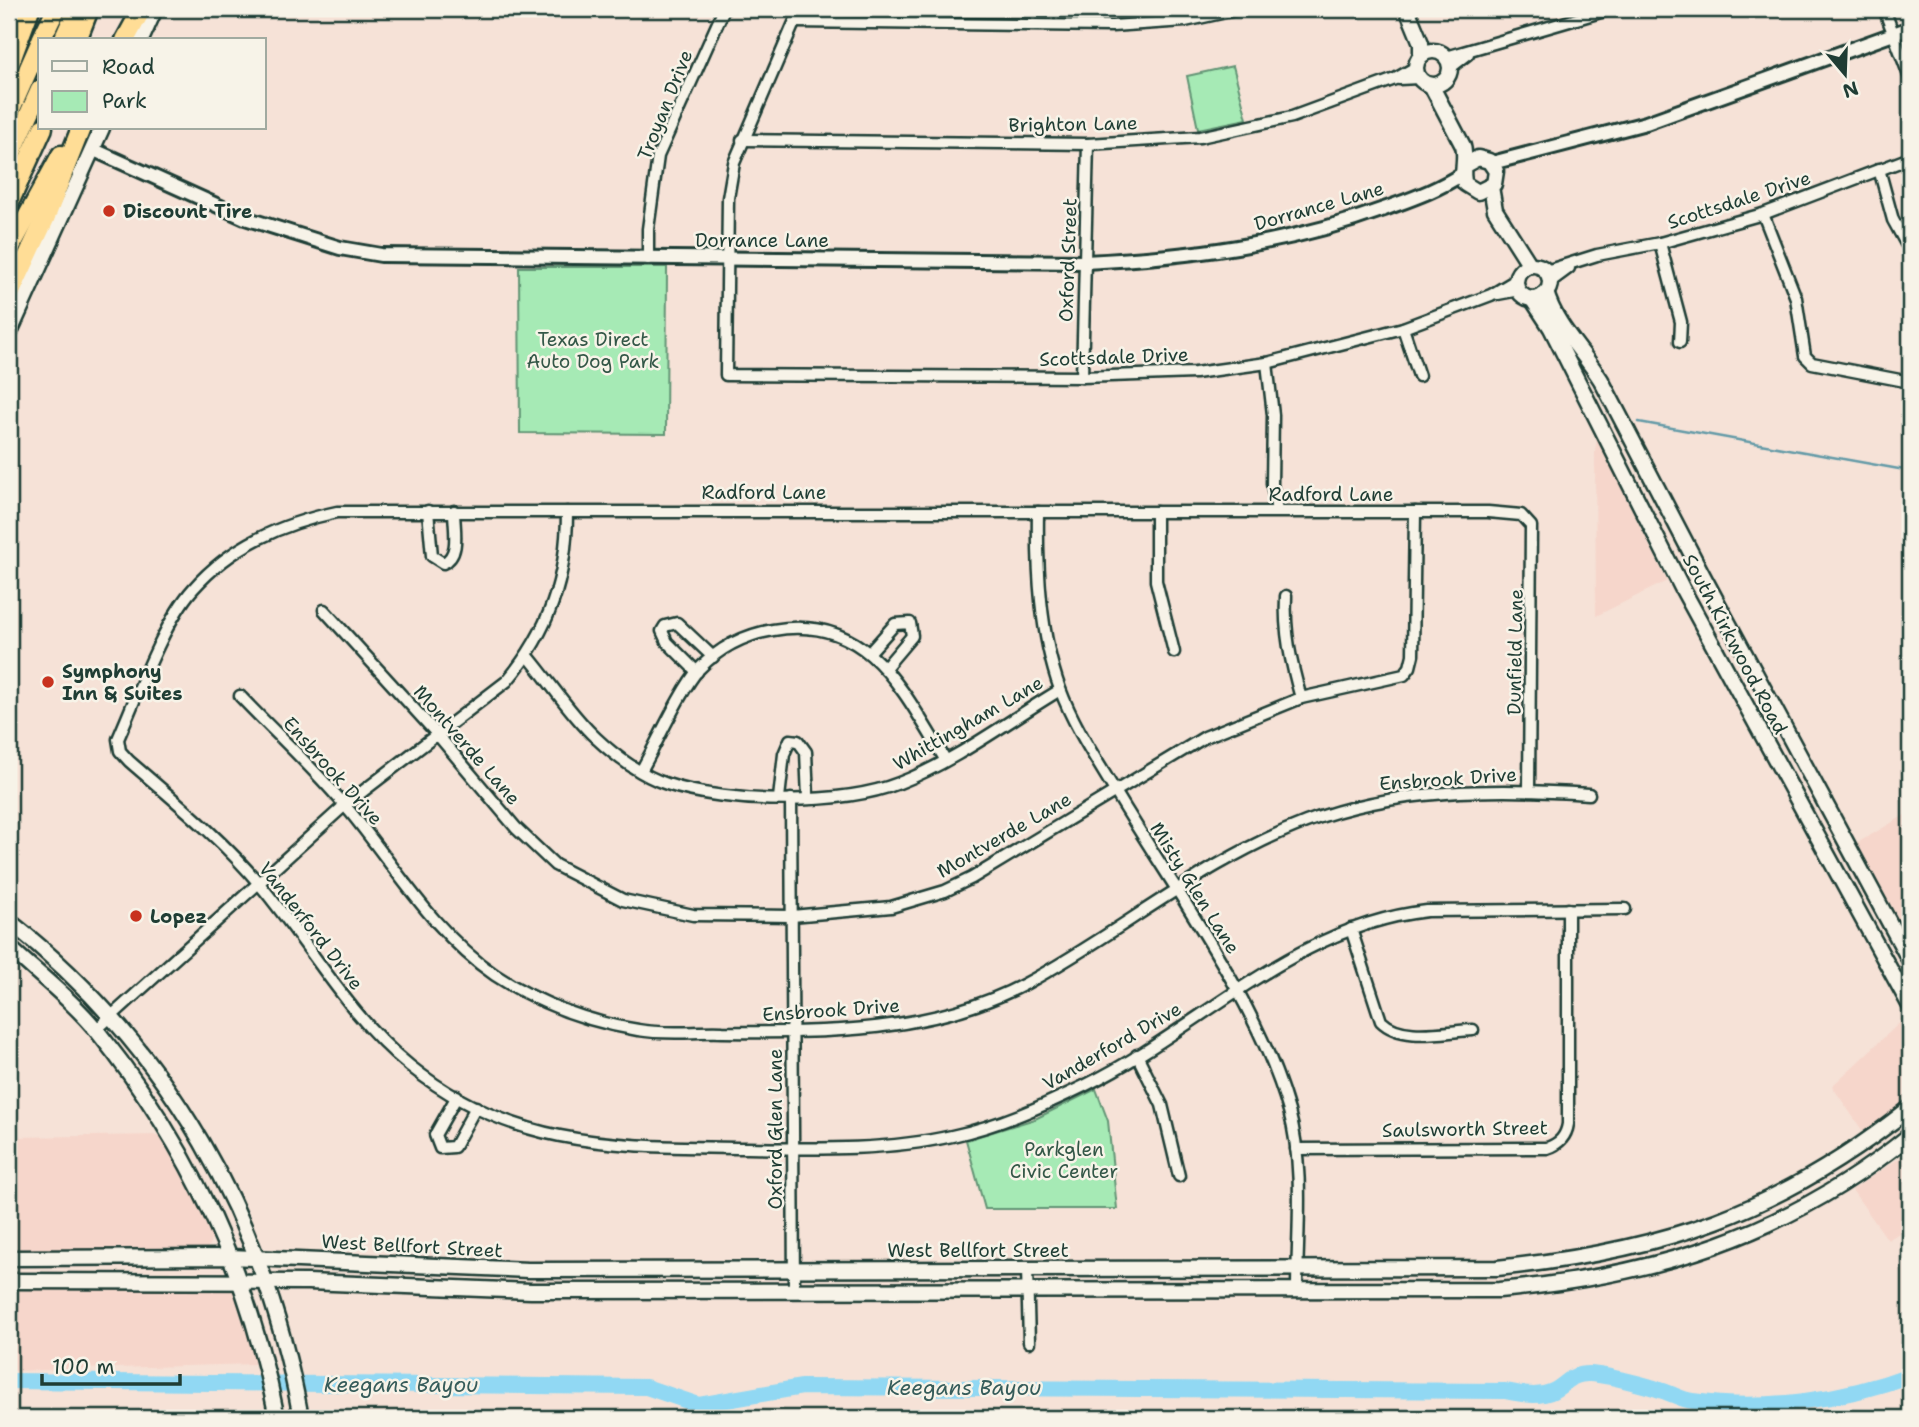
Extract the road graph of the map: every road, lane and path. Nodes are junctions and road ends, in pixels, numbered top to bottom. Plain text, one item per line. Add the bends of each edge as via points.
1 (16, 9) edge
2 (30, 9) edge
3 (55, 9) edge
4 (77, 9) edge
5 (89, 9) edge
6 (129, 9) edge
7 (142, 9) edge
8 (155, 9) edge
9 (724, 9) edge
10 (800, 9) edge
11 (1240, 9) edge
12 (1407, 9) edge
13 (1415, 9) edge
14 (1611, 9) edge
15 (1884, 9) edge
16 (9, 22) edge
17 (795, 22) junction
18 (1910, 28) edge
19 (1893, 34) junction
20 (42, 38) edge
21 (63, 38) edge
22 (78, 38) edge
23 (116, 38) edge
24 (126, 38) edge
25 (142, 38) edge
26 (38, 48) edge
27 (9, 66) edge
28 (1432, 68) junction
29 (1910, 78) edge
30 (38, 94) edge
31 (9, 113) edge
32 (42, 130) edge
33 (77, 130) edge
34 (77, 130) edge
35 (101, 130) edge
36 (743, 140) junction
37 (1088, 144) junction
38 (92, 149) junction
39 (1910, 158) edge
40 (9, 159) edge
41 (1879, 169) junction
42 (1479, 175) junction
43 (9, 203) edge
44 (1763, 214) junction
45 (1660, 243) junction
46 (9, 250) edge
47 (1910, 251) edge
48 (648, 259) junction
49 (728, 259) junction
50 (1085, 262) junction
51 (1522, 276) junction
52 (1547, 282) junction
53 (9, 296) edge
54 (1532, 299) junction
55 (1403, 327) junction
56 (9, 334) edge
57 (1680, 342) dead end
58 (1267, 363) junction
59 (1419, 376) dead end
60 (1082, 377) junction
61 (1601, 380) junction
62 (1910, 382) edge
63 (1581, 389) junction
64 (1660, 493) junction
65 (1638, 501) junction
66 (428, 511) junction
67 (454, 511) junction
68 (1277, 511) junction
69 (567, 512) junction
70 (1038, 512) junction
71 (1156, 512) junction
72 (1415, 512) junction
73 (1525, 517) joint
74 (1703, 576) junction
75 (1682, 588) junction
76 (1286, 596) dead end
77 (324, 610) dead end
78 (870, 652) junction
79 (1174, 652) dead end
80 (528, 656) junction
81 (713, 657) junction
82 (885, 667) junction
83 (697, 672) junction
84 (1765, 689) junction
85 (1060, 690) junction
86 (240, 696) dead end
87 (1301, 698) junction
88 (1744, 701) junction
89 (437, 734) junction
90 (118, 739) joint
91 (945, 759) junction
92 (641, 771) junction
93 (1816, 783) junction
94 (1529, 790) junction
95 (1115, 791) junction
96 (1589, 794) dead end
97 (779, 798) junction
98 (808, 798) junction
99 (791, 799) junction
100 (1797, 802) junction
101 (345, 805) junction
102 (258, 883) junction
103 (1871, 887) junction
104 (1177, 892) junction
105 (1851, 898) junction
106 (1568, 909) junction
107 (1625, 909) dead end
108 (792, 916) junction
109 (11, 927) edge
110 (1351, 929) junction
111 (9, 947) edge
112 (1910, 961) edge
113 (1238, 991) junction
114 (1910, 1006) edge
115 (112, 1014) junction
116 (96, 1030) junction
117 (1473, 1030) dead end
118 (792, 1032) junction
119 (1137, 1055) junction
120 (457, 1096) junction
121 (177, 1103) junction
122 (476, 1107) junction
123 (1910, 1108) edge
124 (158, 1115) junction
125 (1910, 1135) edge
126 (793, 1149) junction
127 (1296, 1149) junction
128 (1179, 1176) dead end
129 (1641, 1246) junction
130 (58, 1257) junction
131 (230, 1257) junction
132 (9, 1258) edge
133 (258, 1258) junction
134 (1552, 1263) junction
135 (396, 1266) junction
136 (1646, 1267) junction
137 (1027, 1269) junction
138 (606, 1270) junction
139 (792, 1270) junction
140 (1297, 1270) junction
141 (59, 1280) junction
142 (9, 1281) edge
143 (241, 1282) junction
144 (266, 1282) junction
145 (1555, 1285) junction
146 (396, 1286) junction
147 (794, 1290) junction
148 (1028, 1290) junction
149 (608, 1291) junction
150 (1297, 1291) junction
151 (1029, 1342) dead end
152 (277, 1418) edge
153 (301, 1418) edge

1 - 16 highway
2 - 27 highway
3 - 20 highway
4 - 21 highway
5 - 22 highway
6 - 23 highway
7 - 24 highway
8 - 25 main road
9 - 48 street, Troyan Drive via 658,156
10 - 17 street
11 - 17 street via 1185,21 1112,26
12 - 28 main road
13 - 28 main road
14 - 28 street, Brighton Lane via 1505,39
15 - 19 street
17 - 36 street
18 - 19 street, Dorrance Lane
19 - 29 street
19 - 42 street, Dorrance Lane via 1646,123 1559,144
26 - 31 highway
28 - 37 street, Brighton Lane via 1292,117 1200,137
28 - 42 main road
30 - 40 highway
32 - 43 highway
33 - 53 highway via 46,219
34 - 46 highway
35 - 38 main road
36 - 37 street, Brighton Lane
36 - 49 street via 728,198
37 - 50 street, Oxford Street
38 - 48 street, Dorrance Lane via 244,218 340,248 381,255
38 - 56 main road
39 - 41 street, Scottsdale Drive
41 - 44 street, Scottsdale Drive
41 - 47 street via 1893,220
42 - 50 street, Dorrance Lane via 1349,222 1269,244 1174,258
42 - 51 main road
44 - 45 street, Scottsdale Drive
44 - 62 street via 1796,298 1805,356 1812,363
45 - 52 street, Scottsdale Drive via 1597,255
45 - 57 street via 1681,322
48 - 49 street, Dorrance Lane
49 - 50 street, Dorrance Lane
49 - 60 street, Scottsdale Drive via 726,375
50 - 60 street, Oxford Street
51 - 52 main road
51 - 54 main road
51 - 55 street, Scottsdale Drive via 1491,295
52 - 54 main road
52 - 61 main road, South Kirkwood Road via 1556,319
54 - 63 main road, South Kirkwood Road
55 - 58 street, Scottsdale Drive
55 - 59 street
58 - 60 street, Scottsdale Drive via 1195,373
58 - 68 street
61 - 63 main road
61 - 64 main road, South Kirkwood Road
63 - 65 main road, South Kirkwood Road
64 - 65 main road
64 - 74 main road, South Kirkwood Road
65 - 75 main road, South Kirkwood Road
66 - 67 street, Radford Lane
66 - 67 street via 432,556 443,564 455,550
66 - 90 street, Radford Lane via 337,512 293,521 244,544 192,590 163,640
67 - 69 street, Radford Lane
68 - 71 street, Radford Lane
68 - 72 street, Radford Lane
69 - 70 street, Radford Lane
69 - 80 street via 567,548 558,593
70 - 71 street, Radford Lane
70 - 85 street, Misty Glen Lane via 1040,582
71 - 79 street via 1156,581
72 - 73 street, Radford Lane
72 - 87 street, Montverde Lane via 1411,662 1404,675
73 - 94 street, Dunfield Lane via 1534,544
74 - 75 main road
74 - 84 main road, South Kirkwood Road
75 - 88 main road, South Kirkwood Road
76 - 87 street via 1287,644
77 - 89 street, Montverde Lane
78 - 81 street via 833,632 782,629 753,634
78 - 82 street
78 - 82 street via 895,624 910,623 912,636
80 - 89 street via 488,698
80 - 92 street, Whittingham Lane via 594,737
81 - 83 street
81 - 83 street via 677,622 665,626 662,631 667,642
82 - 91 street
83 - 92 street
84 - 88 main road
84 - 93 main road, South Kirkwood Road
85 - 91 street, Whittingham Lane
85 - 95 street, Misty Glen Lane
86 - 101 street, Ensbrook Drive
87 - 95 street, Montverde Lane via 1205,737
88 - 100 main road, South Kirkwood Road
89 - 101 street
89 - 108 street, Montverde Lane via 516,828 555,865 623,900 693,915
90 - 102 street, Vanderford Drive via 120,751 129,761
91 - 98 street, Whittingham Lane via 875,790
92 - 97 street, Whittingham Lane via 664,783 712,795
93 - 100 main road
93 - 103 main road, South Kirkwood Road
94 - 96 street, Ensbrook Drive
94 - 104 street, Ensbrook Drive via 1406,797 1342,810 1240,851
95 - 104 street, Misty Glen Lane
95 - 108 street, Montverde Lane via 945,891 891,907
97 - 98 street via 784,754 790,740 798,740 806,752
97 - 99 street, Whittingham Lane
98 - 99 street, Whittingham Lane
99 - 108 street, Oxford Glen Lane
100 - 105 main road, South Kirkwood Road
101 - 102 street
101 - 118 street, Ensbrook Drive via 437,924 494,974 559,1010 640,1031
102 - 115 street
102 - 120 street, Vanderford Drive via 380,1038 412,1067
103 - 105 main road
103 - 112 main road, South Kirkwood Road
104 - 113 street, Misty Glen Lane
104 - 118 street, Ensbrook Drive via 1024,984 968,1009 889,1027
105 - 114 main road, South Kirkwood Road
106 - 107 street, Vanderford Drive
106 - 110 street, Vanderford Drive via 1427,911
106 - 127 street, Saulsworth Street via 1567,1130 1562,1140 1552,1146
108 - 118 street, Oxford Glen Lane
109 - 115 main road
110 - 113 street, Vanderford Drive
110 - 117 street via 1381,1021 1388,1028 1401,1032
111 - 116 main road
113 - 119 street, Vanderford Drive
113 - 127 street, Misty Glen Lane via 1279,1082
115 - 116 street
115 - 121 main road
116 - 124 main road
118 - 126 street, Oxford Glen Lane
119 - 126 street, Vanderford Drive via 1031,1111 954,1136 883,1146
119 - 128 street via 1162,1105
120 - 122 street, Vanderford Drive
120 - 122 street via 435,1135 440,1148 449,1150 456,1144
121 - 124 main road
121 - 133 main road via 228,1190
122 - 126 street, Vanderford Drive via 528,1130 607,1146
123 - 129 main road, West Bellfort Street via 1850,1153 1757,1207
124 - 131 main road via 178,1145
125 - 136 main road, West Bellfort Street via 1835,1190 1767,1226 1701,1253
126 - 139 street, Oxford Glen Lane
127 - 140 street, Misty Glen Lane
129 - 134 main road, West Bellfort Street
129 - 136 main road
130 - 131 main road, West Bellfort Street
130 - 132 main road, West Bellfort Street
130 - 141 main road
131 - 133 main road, West Bellfort Street
131 - 143 main road
133 - 135 main road, West Bellfort Street
133 - 144 main road
134 - 140 main road, West Bellfort Street
134 - 145 main road
135 - 138 main road, West Bellfort Street
135 - 146 main road
136 - 145 main road, West Bellfort Street
137 - 139 main road, West Bellfort Street
137 - 140 main road, West Bellfort Street
137 - 148 street
138 - 139 main road, West Bellfort Street
138 - 149 main road
139 - 147 street, Oxford Glen Lane
140 - 150 street, Misty Glen Lane
141 - 142 main road, West Bellfort Street
141 - 143 main road, West Bellfort Street
143 - 144 main road, West Bellfort Street
143 - 152 main road
144 - 146 main road, West Bellfort Street
144 - 153 main road
145 - 150 main road, West Bellfort Street via 1444,1292
146 - 149 main road, West Bellfort Street
147 - 148 main road, West Bellfort Street
147 - 149 main road, West Bellfort Street
148 - 150 main road, West Bellfort Street
148 - 151 street

